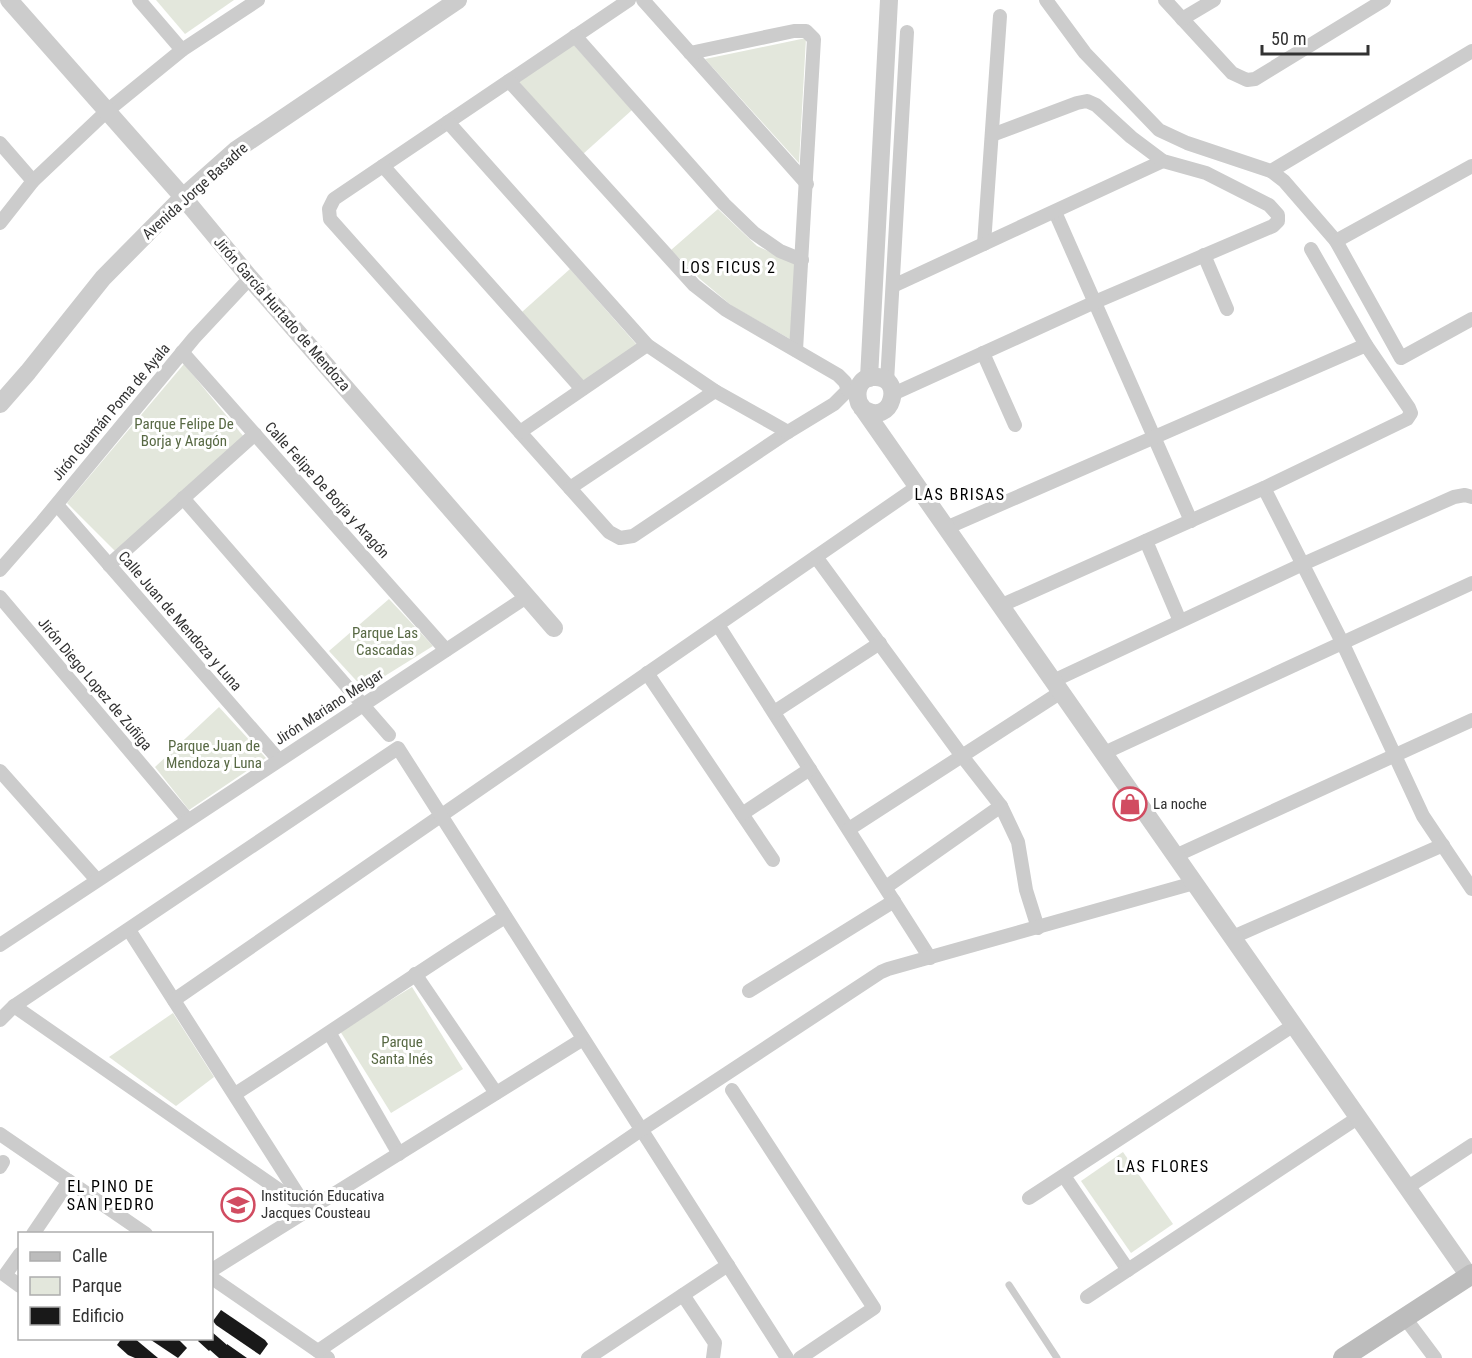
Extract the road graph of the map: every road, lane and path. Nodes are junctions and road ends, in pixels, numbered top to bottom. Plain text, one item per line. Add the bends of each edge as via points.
1 (9, 0) edge
2 (139, 0) edge
3 (258, 0) edge
4 (458, 0) edge
5 (629, 0) edge
6 (643, 0) edge
7 (889, 0) edge
8 (1046, 0) edge
9 (1165, 0) edge
10 (1214, 0) edge
11 (1384, 0) edge
12 (1000, 16) dead end
13 (1182, 19) junction
14 (907, 32) dead end
15 (575, 36) junction
16 (183, 50) junction
17 (1472, 51) edge
18 (690, 53) junction
19 (509, 81) junction
20 (107, 111) junction
21 (448, 122) junction
22 (992, 135) junction
23 (0, 143) edge
24 (1163, 161) junction
25 (383, 166) junction
26 (1472, 166) edge
27 (1271, 171) junction
28 (33, 181) junction
29 (807, 184) junction
30 (183, 197) junction
31 (1055, 212) junction
32 (0, 223) edge
33 (1336, 241) junction
34 (984, 244) junction
35 (1311, 249) dead end
36 (1204, 255) junction
37 (802, 260) junction
38 (250, 278) junction
39 (893, 286) junction
40 (1095, 303) junction
41 (1227, 309) dead end
42 (1472, 319) edge
43 (647, 345) junction
44 (1366, 345) junction
45 (796, 350) junction
46 (183, 352) junction
47 (983, 353) junction
48 (582, 389) junction
49 (715, 391) junction
50 (859, 391) junction
51 (889, 395) junction
52 (0, 404) edge
53 (1015, 424) dead end
54 (520, 432) junction
55 (788, 432) junction
56 (255, 434) junction
57 (1154, 437) junction
58 (885, 440) junction
59 (917, 487) junction
60 (570, 488) junction
61 (1264, 488) junction
62 (1472, 497) edge
63 (183, 498) junction
64 (57, 505) junction
65 (1191, 521) junction
66 (946, 528) junction
67 (1146, 541) junction
68 (816, 556) junction
69 (1303, 564) junction
70 (109, 565) junction
71 (0, 570) edge
72 (1472, 583) edge
73 (528, 596) junction
74 (0, 597) edge
75 (1000, 606) junction
76 (1180, 621) junction
77 (718, 625) junction
78 (554, 628) dead end
79 (880, 643) junction
80 (1343, 644) junction
81 (446, 650) junction
82 (647, 673) junction
83 (1057, 686) junction
84 (363, 704) junction
85 (774, 712) junction
86 (1472, 720) edge
87 (389, 735) dead end
88 (1104, 753) junction
89 (1395, 754) junction
90 (962, 756) junction
91 (279, 760) junction
92 (810, 769) junction
93 (0, 771) edge
94 (1001, 806) junction
95 (742, 814) junction
96 (441, 815) junction
97 (188, 820) junction
98 (849, 830) junction
99 (1443, 845) junction
100 (1176, 856) junction
101 (773, 860) dead end
102 (97, 880) junction
103 (1194, 883) junction
104 (886, 887) junction
105 (1472, 889) edge
106 (894, 902) junction
107 (505, 917) junction
108 (1038, 928) junction
109 (129, 930) junction
110 (1233, 937) junction
111 (2, 941) edge
112 (930, 958) junction
113 (415, 974) junction
114 (749, 991) dead end
115 (174, 1000) junction
116 (14, 1006) junction
117 (0, 1020) edge
118 (1294, 1025) junction
119 (330, 1034) junction
120 (583, 1039) junction
121 (732, 1090) dead end
122 (496, 1093) junction
123 (235, 1094) junction
124 (1359, 1117) junction
125 (641, 1130) junction
126 (0, 1134) edge
127 (1472, 1145) edge
128 (399, 1154) junction
129 (1064, 1176) junction
130 (69, 1181) junction
131 (1408, 1187) junction
132 (1029, 1198) dead end
133 (308, 1210) junction
134 (34, 1232) edge
135 (145, 1232) edge
136 (18, 1257) edge
137 (728, 1265) junction
138 (213, 1269) edge
139 (1128, 1270) junction
140 (1471, 1275) edge
141 (213, 1279) edge
142 (18, 1285) edge
143 (1009, 1285) dead end
144 (683, 1295) junction
145 (1087, 1297) dead end
146 (1405, 1318) junction
147 (320, 1356) edge
148 (588, 1358) edge
149 (713, 1358) edge
150 (787, 1358) edge
151 (800, 1358) edge
152 (1057, 1358) edge
153 (1343, 1358) edge
154 (1435, 1358) edge

1 - 20 street, Jirón García Hurtado de Mendoza
2 - 16 street
3 - 16 street
4 - 30 street, Avenida Jorge Basadre via 236,150
5 - 15 street
6 - 18 street
7 - 50 street
8 - 27 street via 1085,53 1160,130
9 - 13 street
10 - 13 street
11 - 13 street via 1256,79 1247,80 1232,74
12 - 22 street
14 - 39 street
15 - 19 street
15 - 37 street via 724,204 780,252
16 - 20 street
17 - 27 street
18 - 29 street
18 - 29 street via 794,31 811,34 815,48
19 - 21 street
19 - 45 street via 694,285 726,310
20 - 28 street
20 - 30 street, Jirón García Hurtado de Mendoza
21 - 25 street
21 - 43 street
22 - 24 street via 1087,101
22 - 34 street
23 - 28 street
24 - 31 street
24 - 36 street via 1206,173 1269,205 1278,215 1273,226
25 - 48 street
25 - 54 street via 334,199 329,208 330,219
26 - 33 street
27 - 33 street
28 - 32 street
29 - 37 street
30 - 38 street, Jirón García Hurtado de Mendoza
30 - 52 street, Avenida Jorge Basadre via 103,278
31 - 34 street
31 - 40 street
33 - 42 street via 1401,357
34 - 39 street
35 - 44 street
36 - 40 street
36 - 41 street
37 - 45 street
38 - 46 street, Jirón Guamán Poma de Ayala
38 - 73 street, Jirón García Hurtado de Mendoza
39 - 51 street
40 - 47 street
40 - 57 street
43 - 48 street
43 - 49 street
44 - 57 street
44 - 61 street via 1409,408 1407,419
45 - 50 street
46 - 56 street, Calle Felipe De Borja y Aragón
46 - 64 street, Jirón Guamán Poma de Ayala
47 - 51 street
47 - 53 street
48 - 54 street
49 - 55 street
49 - 60 street
50 - 51 street via 880,378
50 - 51 street via 873,413
50 - 55 street
50 - 58 street
51 - 58 street
54 - 60 street
55 - 60 street via 627,538 609,532
56 - 63 street
56 - 81 street, Calle Felipe De Borja y Aragón
57 - 65 street
57 - 66 street
58 - 59 street
59 - 66 street
59 - 68 street
61 - 65 street
61 - 69 street
62 - 69 street via 1454,497
63 - 70 street
63 - 84 street
64 - 70 street, Calle Juan de Mendoza y Luna
64 - 71 street, Jirón Guamán Poma de Ayala
65 - 67 street
66 - 75 street
67 - 75 street
67 - 76 street
68 - 77 street
68 - 79 street
69 - 76 street
69 - 80 street
70 - 91 street, Calle Juan de Mendoza y Luna
72 - 80 street
73 - 78 street, Jirón García Hurtado de Mendoza
73 - 81 street, Jirón Mariano Melgar
74 - 97 street, Jirón Diego Lopez de Zuñiga
75 - 83 street
76 - 83 street
77 - 82 street
77 - 85 street
79 - 85 street
79 - 90 street
80 - 88 street
80 - 89 street
81 - 84 street, Jirón Mariano Melgar
82 - 95 street
82 - 96 street
83 - 88 street
83 - 90 street
84 - 87 street
84 - 91 street, Jirón Mariano Melgar
85 - 92 street
86 - 89 street
88 - 100 street
89 - 99 street via 1423,816
89 - 100 street
90 - 94 street
90 - 98 street
91 - 97 street, Jirón Mariano Melgar
92 - 95 street
92 - 98 street
93 - 102 street
94 - 104 street
94 - 108 street via 1018,842 1026,890
95 - 101 street
96 - 107 street
96 - 109 street via 398,748
96 - 115 street
97 - 102 street, Jirón Mariano Melgar
98 - 104 street
99 - 105 street
99 - 110 street
100 - 103 street
102 - 111 street, Jirón Mariano Melgar
103 - 108 street
103 - 110 street
104 - 106 street
106 - 112 street
106 - 114 street
107 - 113 street
107 - 120 street
108 - 112 street
109 - 115 street
109 - 116 street
110 - 118 street
112 - 125 street via 881,972
113 - 119 street
113 - 122 street
115 - 123 street
116 - 117 street
116 - 133 street
118 - 124 street
118 - 129 street
119 - 123 street
119 - 128 street
120 - 122 street
120 - 125 street
121 - 151 street via 874,1308
122 - 128 street
123 - 133 street
124 - 131 street
124 - 139 street
125 - 137 street
125 - 147 street
126 - 130 street
127 - 131 street
128 - 133 street
129 - 132 street
129 - 139 street
130 - 134 street
130 - 135 street
131 - 140 street
133 - 138 street
136 - 142 street via 5,1275
137 - 144 street
137 - 150 street
139 - 145 street
140 - 146 main road
141 - 147 street
143 - 152 lane
144 - 148 street
144 - 149 street via 715,1343
146 - 153 main road
146 - 154 street

